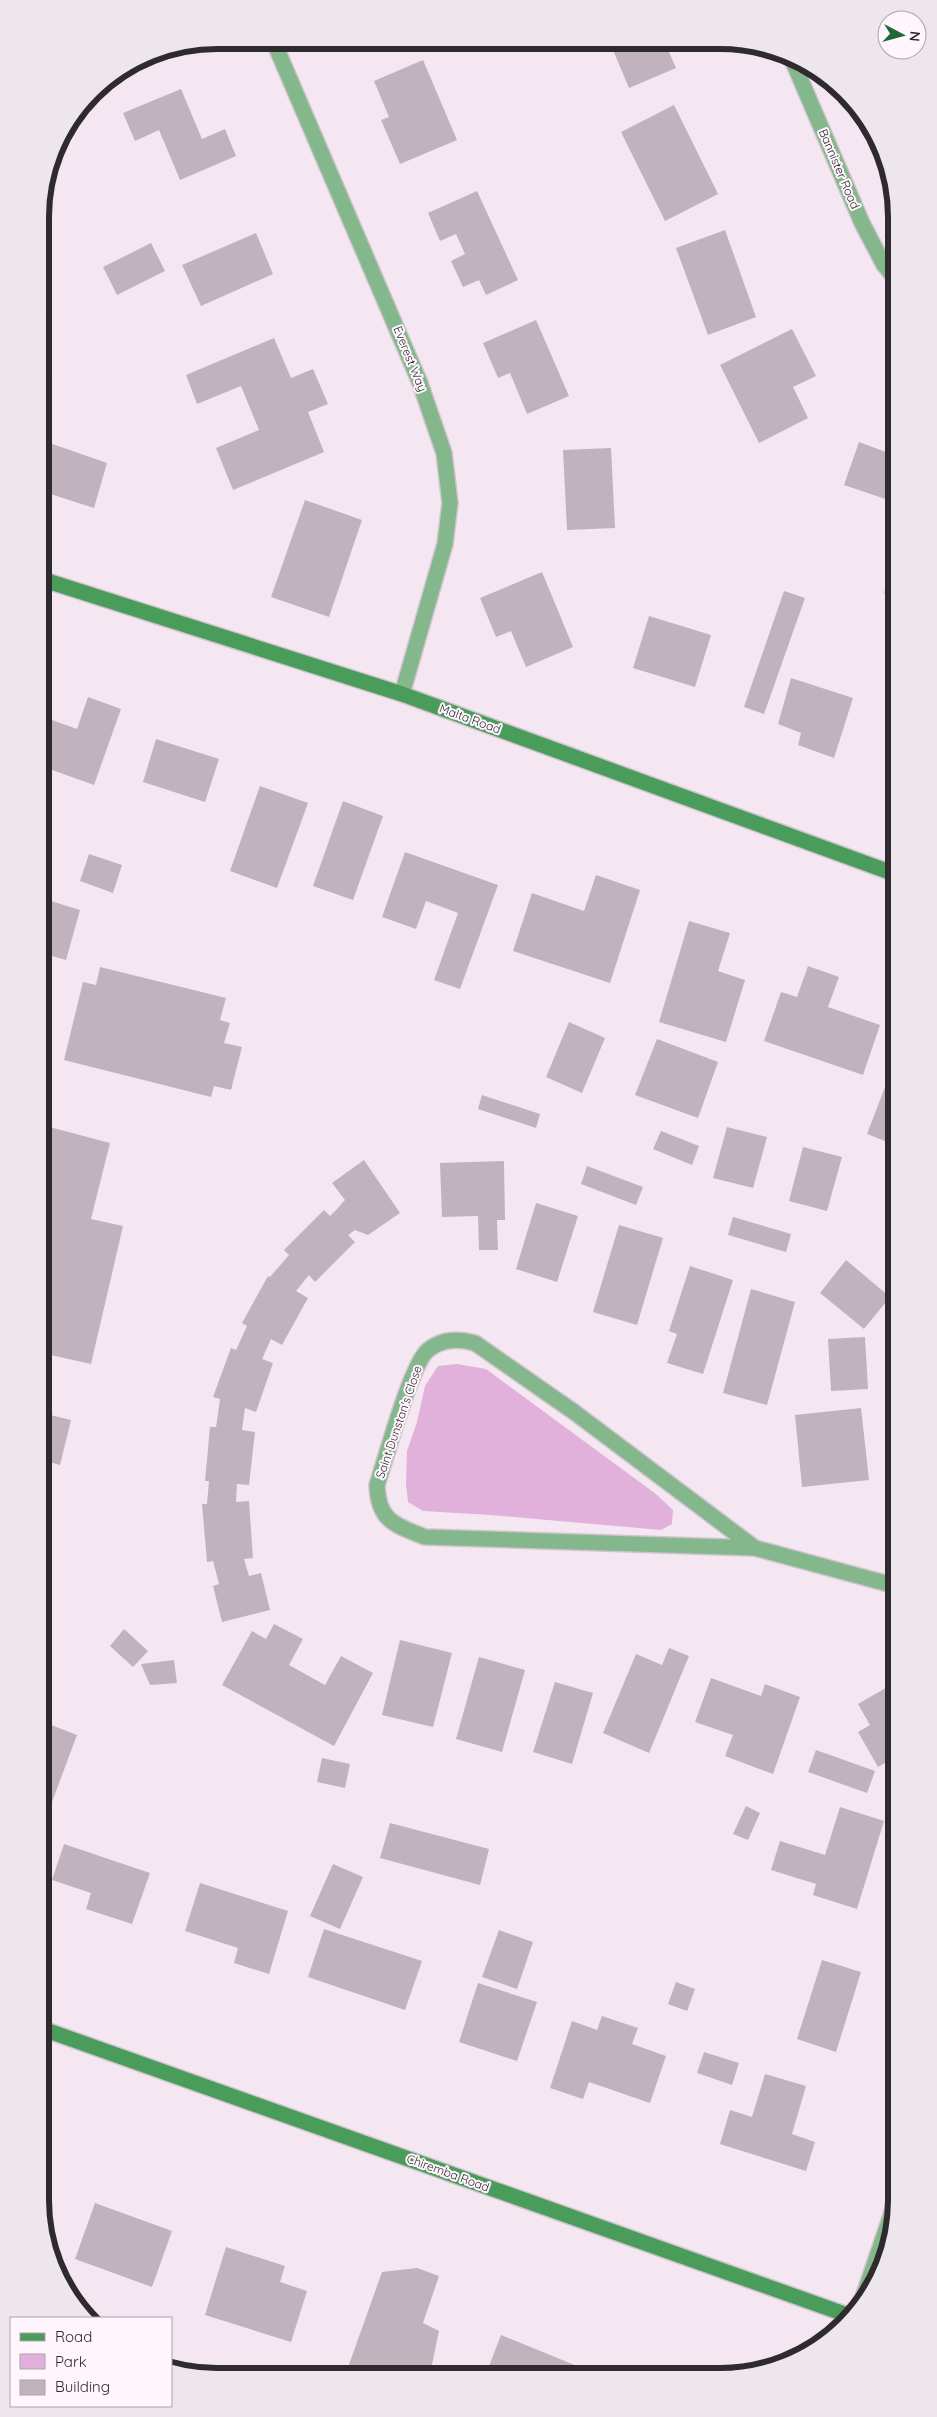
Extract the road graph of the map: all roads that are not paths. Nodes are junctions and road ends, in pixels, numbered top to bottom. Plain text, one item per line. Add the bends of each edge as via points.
1 (277, 49) edge
2 (795, 67) edge
3 (888, 270) edge
4 (49, 581) edge
5 (402, 694) junction
6 (888, 871) edge
7 (755, 1548) junction
8 (888, 1584) edge
9 (49, 2031) edge
10 (885, 2233) edge
11 (870, 2277) edge
12 (844, 2314) edge

1 - 5 street, Everest Way via 416,374 444,453 450,503 444,544
2 - 3 street, Bannister Road via 862,223
4 - 5 street, Malta Road
5 - 6 street, Malta Road
7 - 7 street, Saint Dunstan's Close via 426,1537 398,1527 378,1503 377,1485 416,1367 428,1350 444,1342 459,1339 476,1344 574,1412
7 - 8 street, Saint Dunstan's Close
9 - 12 street, Chiremba Road
10 - 11 street

